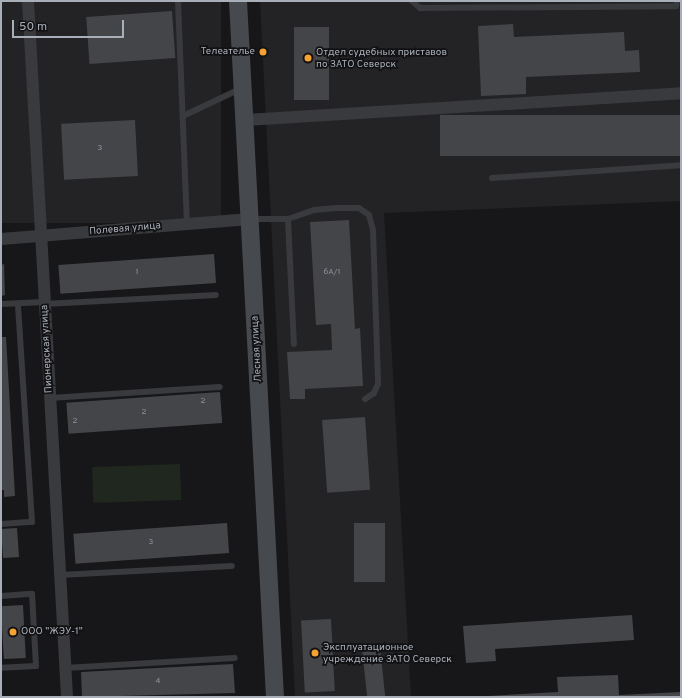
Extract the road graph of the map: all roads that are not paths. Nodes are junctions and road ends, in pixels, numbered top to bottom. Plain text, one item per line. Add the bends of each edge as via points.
1 (28, 1) edge
2 (178, 1) edge
3 (238, 1) edge
4 (412, 1) edge
5 (677, 1) edge
6 (243, 87) junction
7 (681, 93) edge
8 (184, 116) junction
9 (245, 120) junction
10 (681, 165) edge
11 (492, 178) dead end
12 (250, 219) junction
13 (288, 219) junction
14 (188, 224) junction
15 (41, 237) junction
16 (1, 239) edge
17 (216, 295) dead end
18 (44, 303) junction
19 (1, 304) edge
20 (18, 304) junction
21 (294, 344) dead end
22 (220, 387) dead end
23 (50, 398) junction
24 (365, 399) dead end
25 (1, 524) edge
26 (232, 566) dead end
27 (60, 575) junction
28 (1, 596) edge
29 (235, 658) dead end
30 (1, 668) edge
31 (66, 668) junction
32 (67, 697) edge
33 (275, 697) edge

1 - 15 street, Пионерская улица
2 - 8 lane
3 - 6 main road, Лесная улица
4 - 5 lane via 420,8 676,6
6 - 8 lane
6 - 9 main road, Лесная улица
7 - 9 street
8 - 14 lane
9 - 12 main road, Лесная улица
10 - 11 lane
12 - 13 lane
12 - 14 street, Полевая улица
12 - 33 main road, Лесная улица
13 - 21 lane
13 - 24 lane via 314,210 337,208 359,208 370,215 373,230 378,384 374,393
14 - 15 street, Полевая улица
15 - 16 street, Полевая улица
15 - 18 street, Пионерская улица
17 - 18 lane
18 - 20 lane
18 - 23 street, Пионерская улица
19 - 20 lane
20 - 25 lane via 32,522
22 - 23 lane
23 - 27 street, Пионерская улица
26 - 27 lane
27 - 31 street, Пионерская улица
28 - 30 lane via 32,594 36,666
29 - 31 lane
31 - 32 street, Пионерская улица

